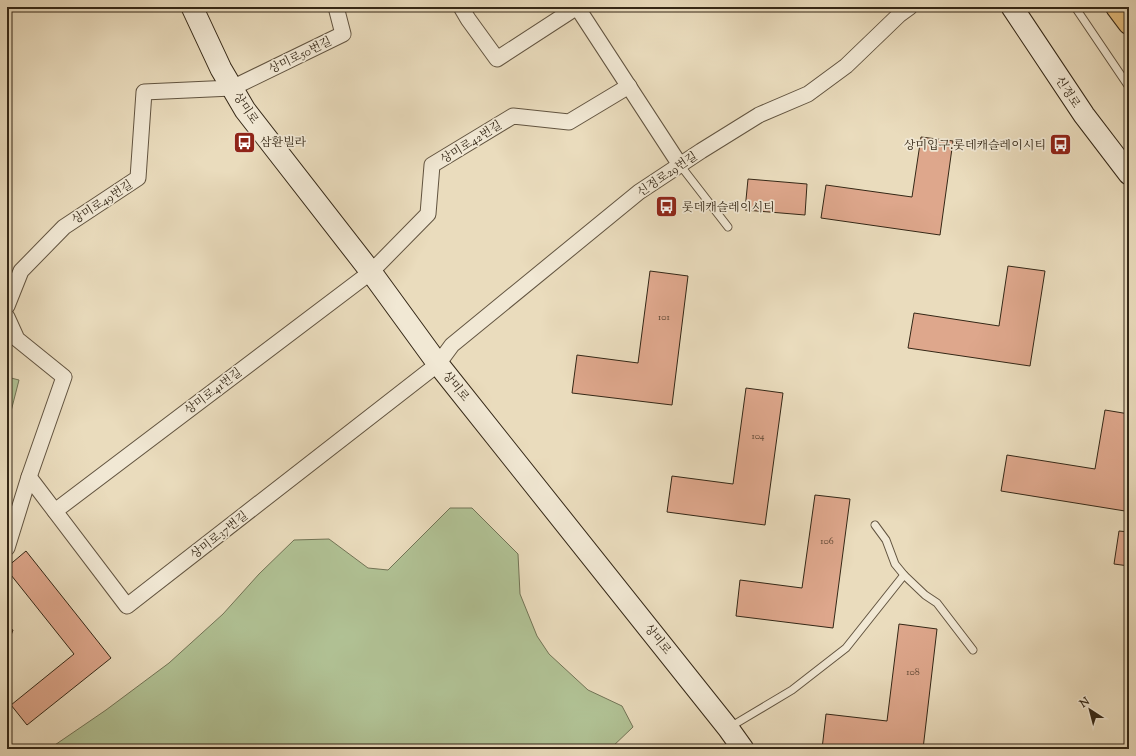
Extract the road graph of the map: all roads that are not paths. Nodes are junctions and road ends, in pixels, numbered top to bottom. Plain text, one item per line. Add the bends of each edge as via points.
1 (192, 7) edge
2 (336, 7) edge
3 (461, 7) edge
4 (577, 7) edge
5 (910, 7) edge
6 (1012, 7) edge
7 (1075, 7) edge
8 (1117, 7) edge
9 (1129, 23) edge
10 (629, 86) junction
11 (1129, 87) edge
12 (232, 88) junction
13 (680, 165) junction
14 (1129, 174) edge
15 (728, 228) dead end
16 (371, 272) junction
17 (7, 306) edge
18 (7, 317) edge
19 (438, 364) junction
20 (30, 477) junction
21 (55, 511) junction
22 (875, 525) dead end
23 (7, 548) edge
24 (904, 575) junction
25 (973, 650) dead end
26 (728, 728) junction
27 (743, 749) edge

1 - 12 street, 상미로
2 - 12 street, 상미로50번길 via 343,34
3 - 4 street via 497,59
4 - 10 street
5 - 13 street, 신정로29번길 via 899,14 846,66 808,94 759,115
6 - 14 street, 신정로 via 1084,115
7 - 11 lane
8 - 9 highway
10 - 13 street
10 - 16 street, 상미로42번길 via 569,122 512,116 432,165 428,214
12 - 16 street, 상미로 via 245,110
12 - 17 street, 상미로49번길 via 144,92 138,178 64,227 21,271
13 - 15 lane
13 - 19 street, 신정로29번길 via 639,192 452,345
16 - 19 street, 상미로
16 - 21 street, 상미로41번길
18 - 20 street via 17,339 64,377
19 - 21 street, 상미로37번길 via 127,606
19 - 26 street, 상미로
20 - 21 street, 상미로37번길
20 - 23 street
22 - 24 lane via 886,540 895,564
24 - 25 lane via 937,603
24 - 26 lane via 846,648 792,690
26 - 27 street, 상미로

